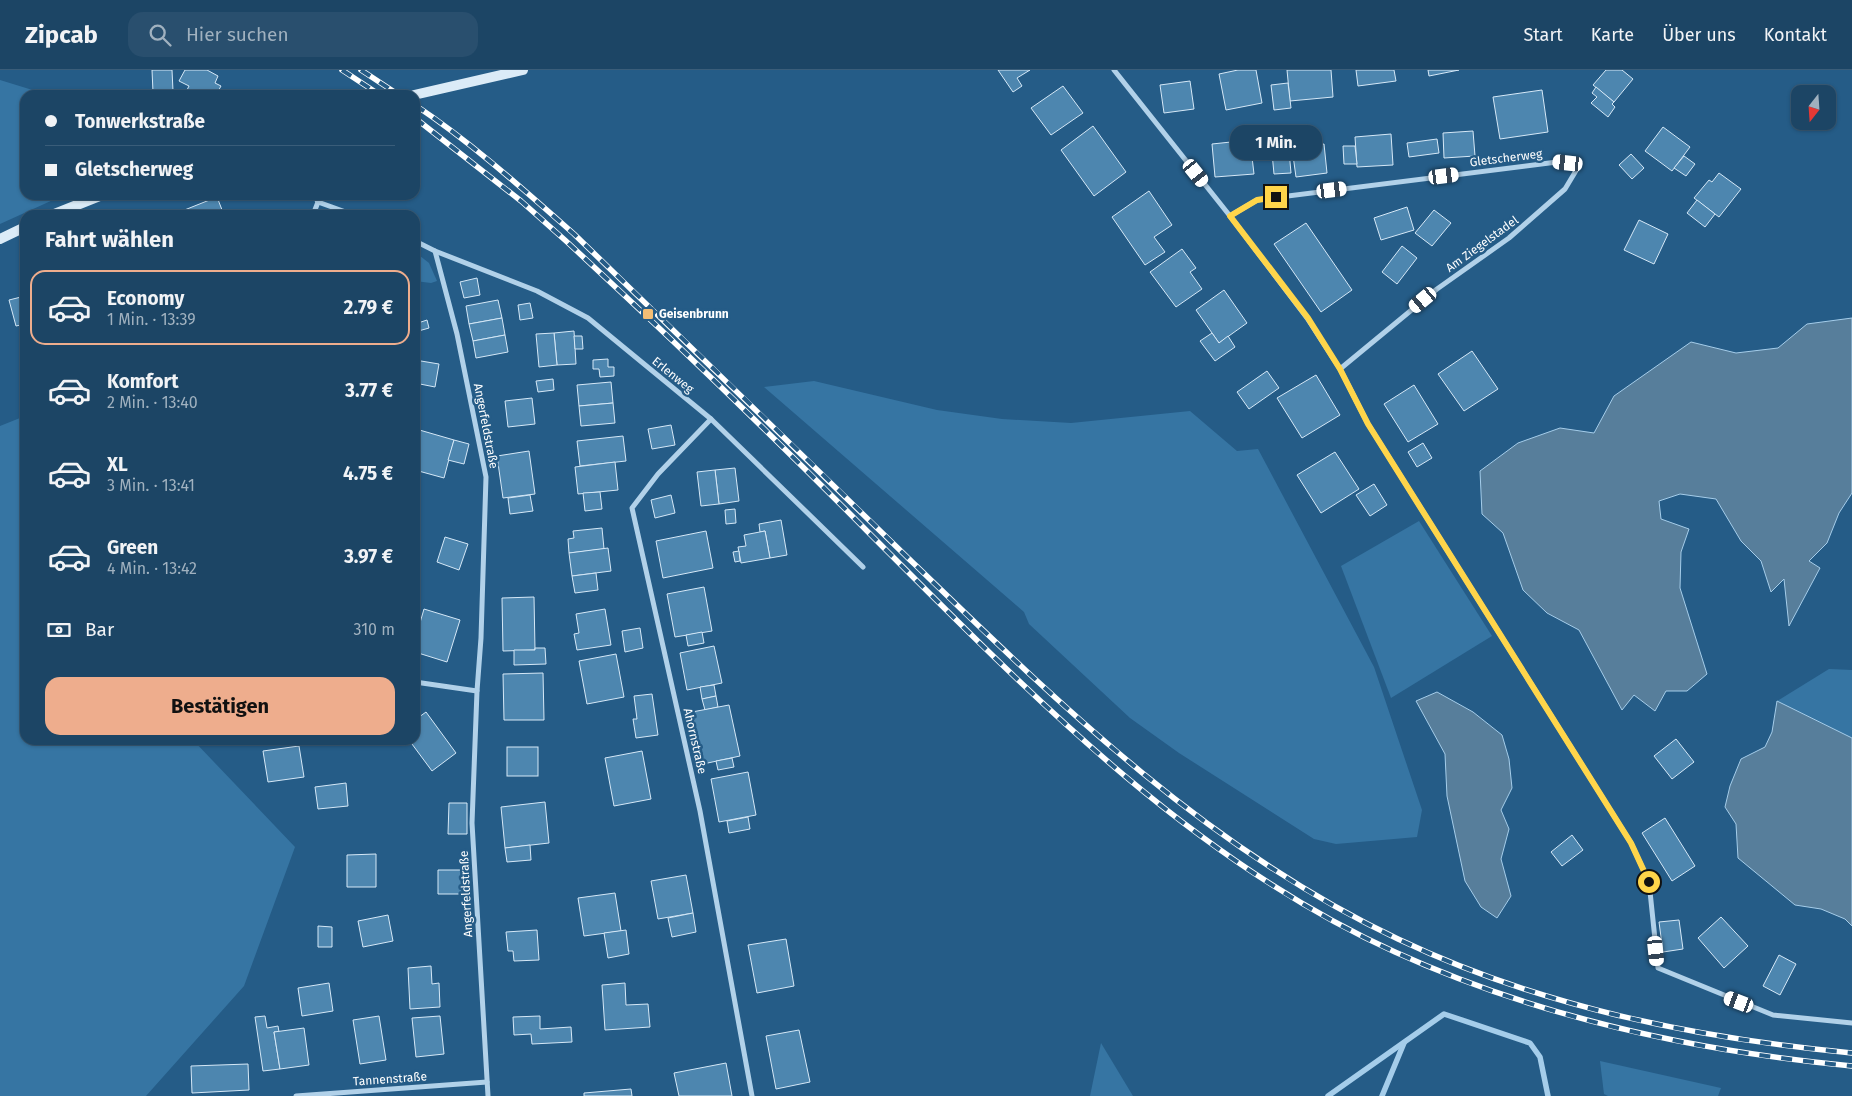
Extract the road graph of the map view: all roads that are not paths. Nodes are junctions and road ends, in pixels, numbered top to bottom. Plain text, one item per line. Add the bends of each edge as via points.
1 (523, 70) edge
2 (1114, 70) edge
3 (420, 93) edge
4 (1580, 164) joint
5 (90, 200) edge
6 (318, 202) joint
7 (64, 210) edge
8 (315, 210) edge
9 (340, 210) edge
10 (1230, 216) junction
11 (20, 230) edge
12 (0, 239) edge
13 (420, 244) edge
14 (435, 251) junction
15 (1340, 369) junction
16 (711, 419) junction
17 (862, 566) dead end
18 (420, 683) edge
19 (477, 692) junction
20 (1852, 1024) edge
21 (487, 1082) junction
22 (296, 1096) edge
23 (488, 1096) edge
24 (752, 1096) edge

1 - 3 main road
2 - 10 street
4 - 10 street, Gletscherweg via 1556,162 1257,200
4 - 15 street, Am Ziegelstadel via 1564,190 1509,238 1437,289
5 - 7 main road
6 - 8 street
6 - 9 street
10 - 15 street via 1308,318
11 - 12 main road
13 - 14 street
14 - 16 street, Erlenweg via 537,291 588,318
14 - 19 street, Angerfeldstraße via 457,334 486,477
15 - 20 street via 1368,424 1631,843 1649,882 1658,968 1772,1015
16 - 17 street, Erlenweg
16 - 24 street, Ahornstraße via 658,474 632,508 700,810
18 - 19 street
19 - 21 street, Angerfeldstraße via 472,823
21 - 22 street, Tannenstraße
21 - 23 street, Angerfeldstraße

